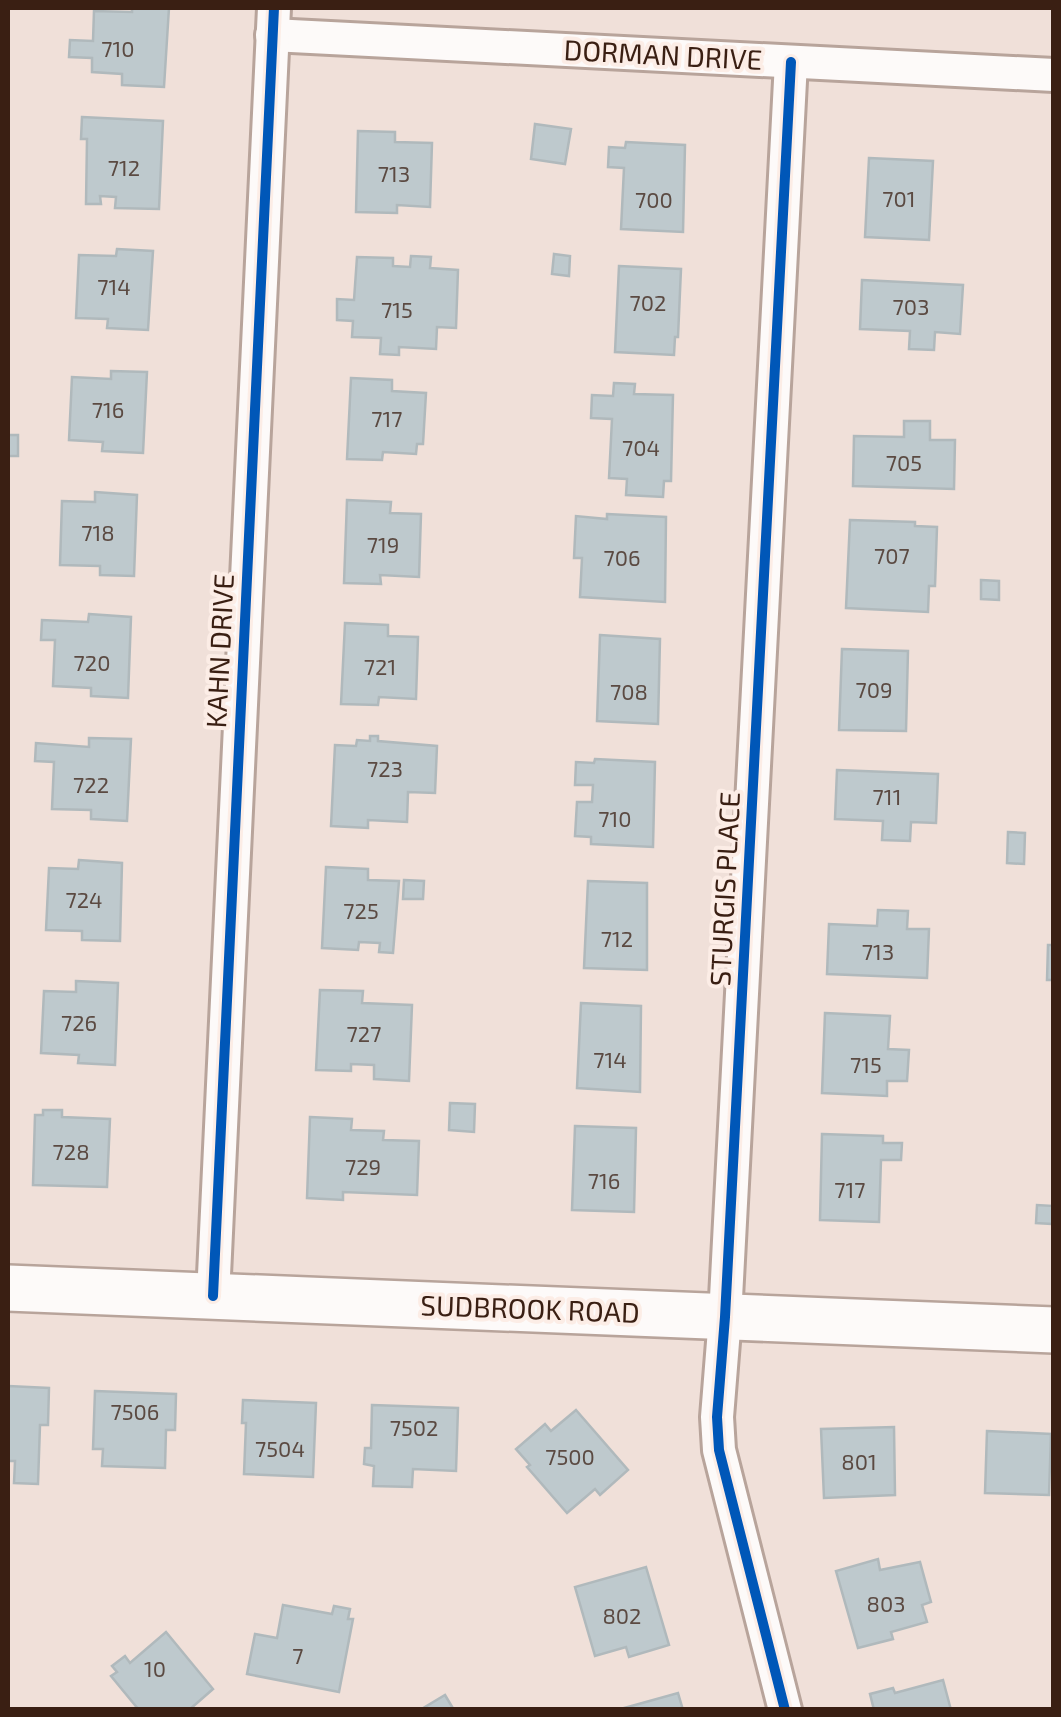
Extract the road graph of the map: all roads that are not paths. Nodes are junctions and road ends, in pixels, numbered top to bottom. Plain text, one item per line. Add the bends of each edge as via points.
1 (273, 21) edge
2 (791, 62) junction
3 (1054, 75) edge
4 (8, 1288) edge
5 (213, 1296) junction
6 (726, 1317) junction
7 (1054, 1330) edge
8 (785, 1710) edge

1 - 2 street, DORMAN DRIVE
1 - 5 street, KAHN DRIVE
2 - 3 street, DORMAN DRIVE
2 - 6 street, STURGIS PLACE
4 - 5 street, SUDBROOK ROAD
5 - 6 street, SUDBROOK ROAD
6 - 7 street, SUDBROOK ROAD
6 - 8 street, STURGIS PLACE via 719,1450

